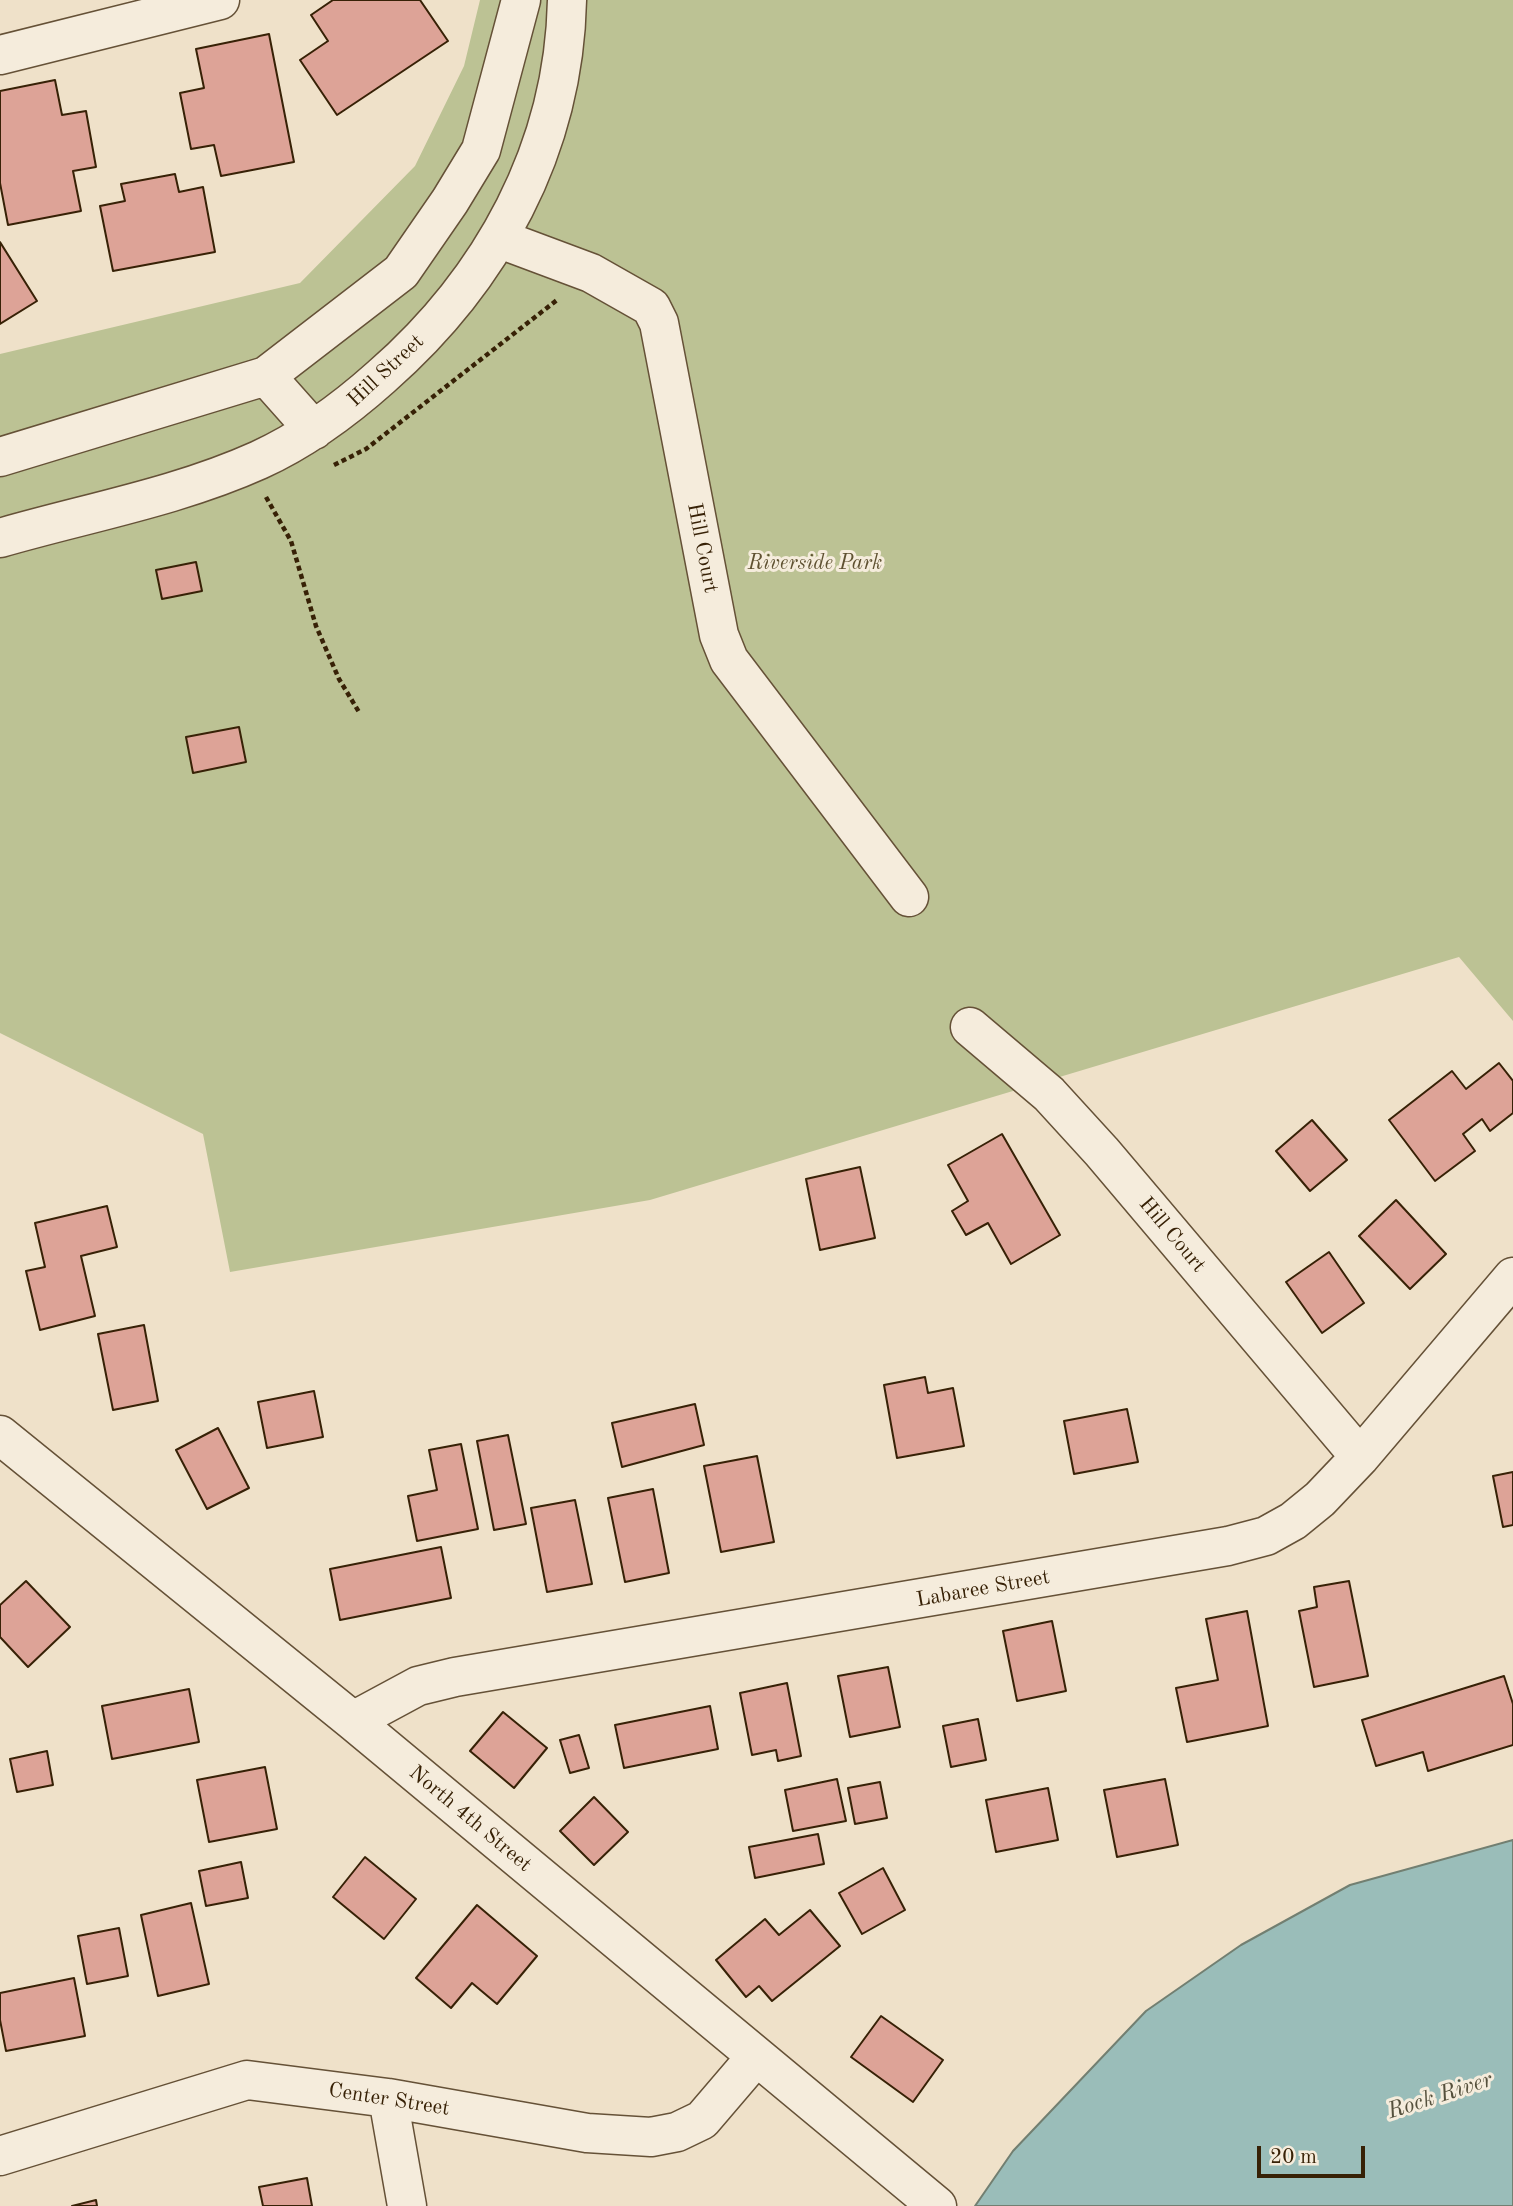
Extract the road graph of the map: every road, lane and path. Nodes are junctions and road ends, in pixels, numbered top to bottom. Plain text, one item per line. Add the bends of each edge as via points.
1 (220, 0) edge
2 (521, 0) edge
3 (568, 0) edge
4 (0, 55) edge
5 (500, 239) junction
6 (266, 376) junction
7 (314, 430) junction
8 (0, 457) edge
9 (266, 497) dead end
10 (0, 538) edge
11 (359, 712) dead end
12 (909, 897) dead end
13 (970, 1027) dead end
14 (1513, 1277) edge
15 (0, 1435) edge
16 (1360, 1457) junction
17 (353, 1721) junction
18 (755, 2058) junction
19 (388, 2098) junction
20 (0, 2156) edge
21 (407, 2206) edge
22 (937, 2206) edge

1 - 4 street
2 - 6 street via 481,150 450,201 401,272
3 - 5 street, Hill Street via 567,40 550,127
5 - 7 street, Hill Street via 458,299 417,346 343,411
5 - 12 street, Hill Court via 591,273 651,307 659,323 719,635 729,660
6 - 7 street
6 - 8 street
7 - 10 street, Hill Street via 258,460 196,484
9 - 11 path via 291,541 316,626
13 - 16 street, Hill Court via 1049,1094 1102,1152
14 - 16 street, Labaree Street
15 - 17 street, North 4th Street
16 - 17 street, Labaree Street via 1320,1499 1266,1536 839,1614 455,1677 418,1686
17 - 18 street, North 4th Street
18 - 19 street, Center Street via 702,2120 651,2137 587,2133
18 - 22 street, North 4th Street
19 - 20 street, Center Street via 247,2080
19 - 21 street

